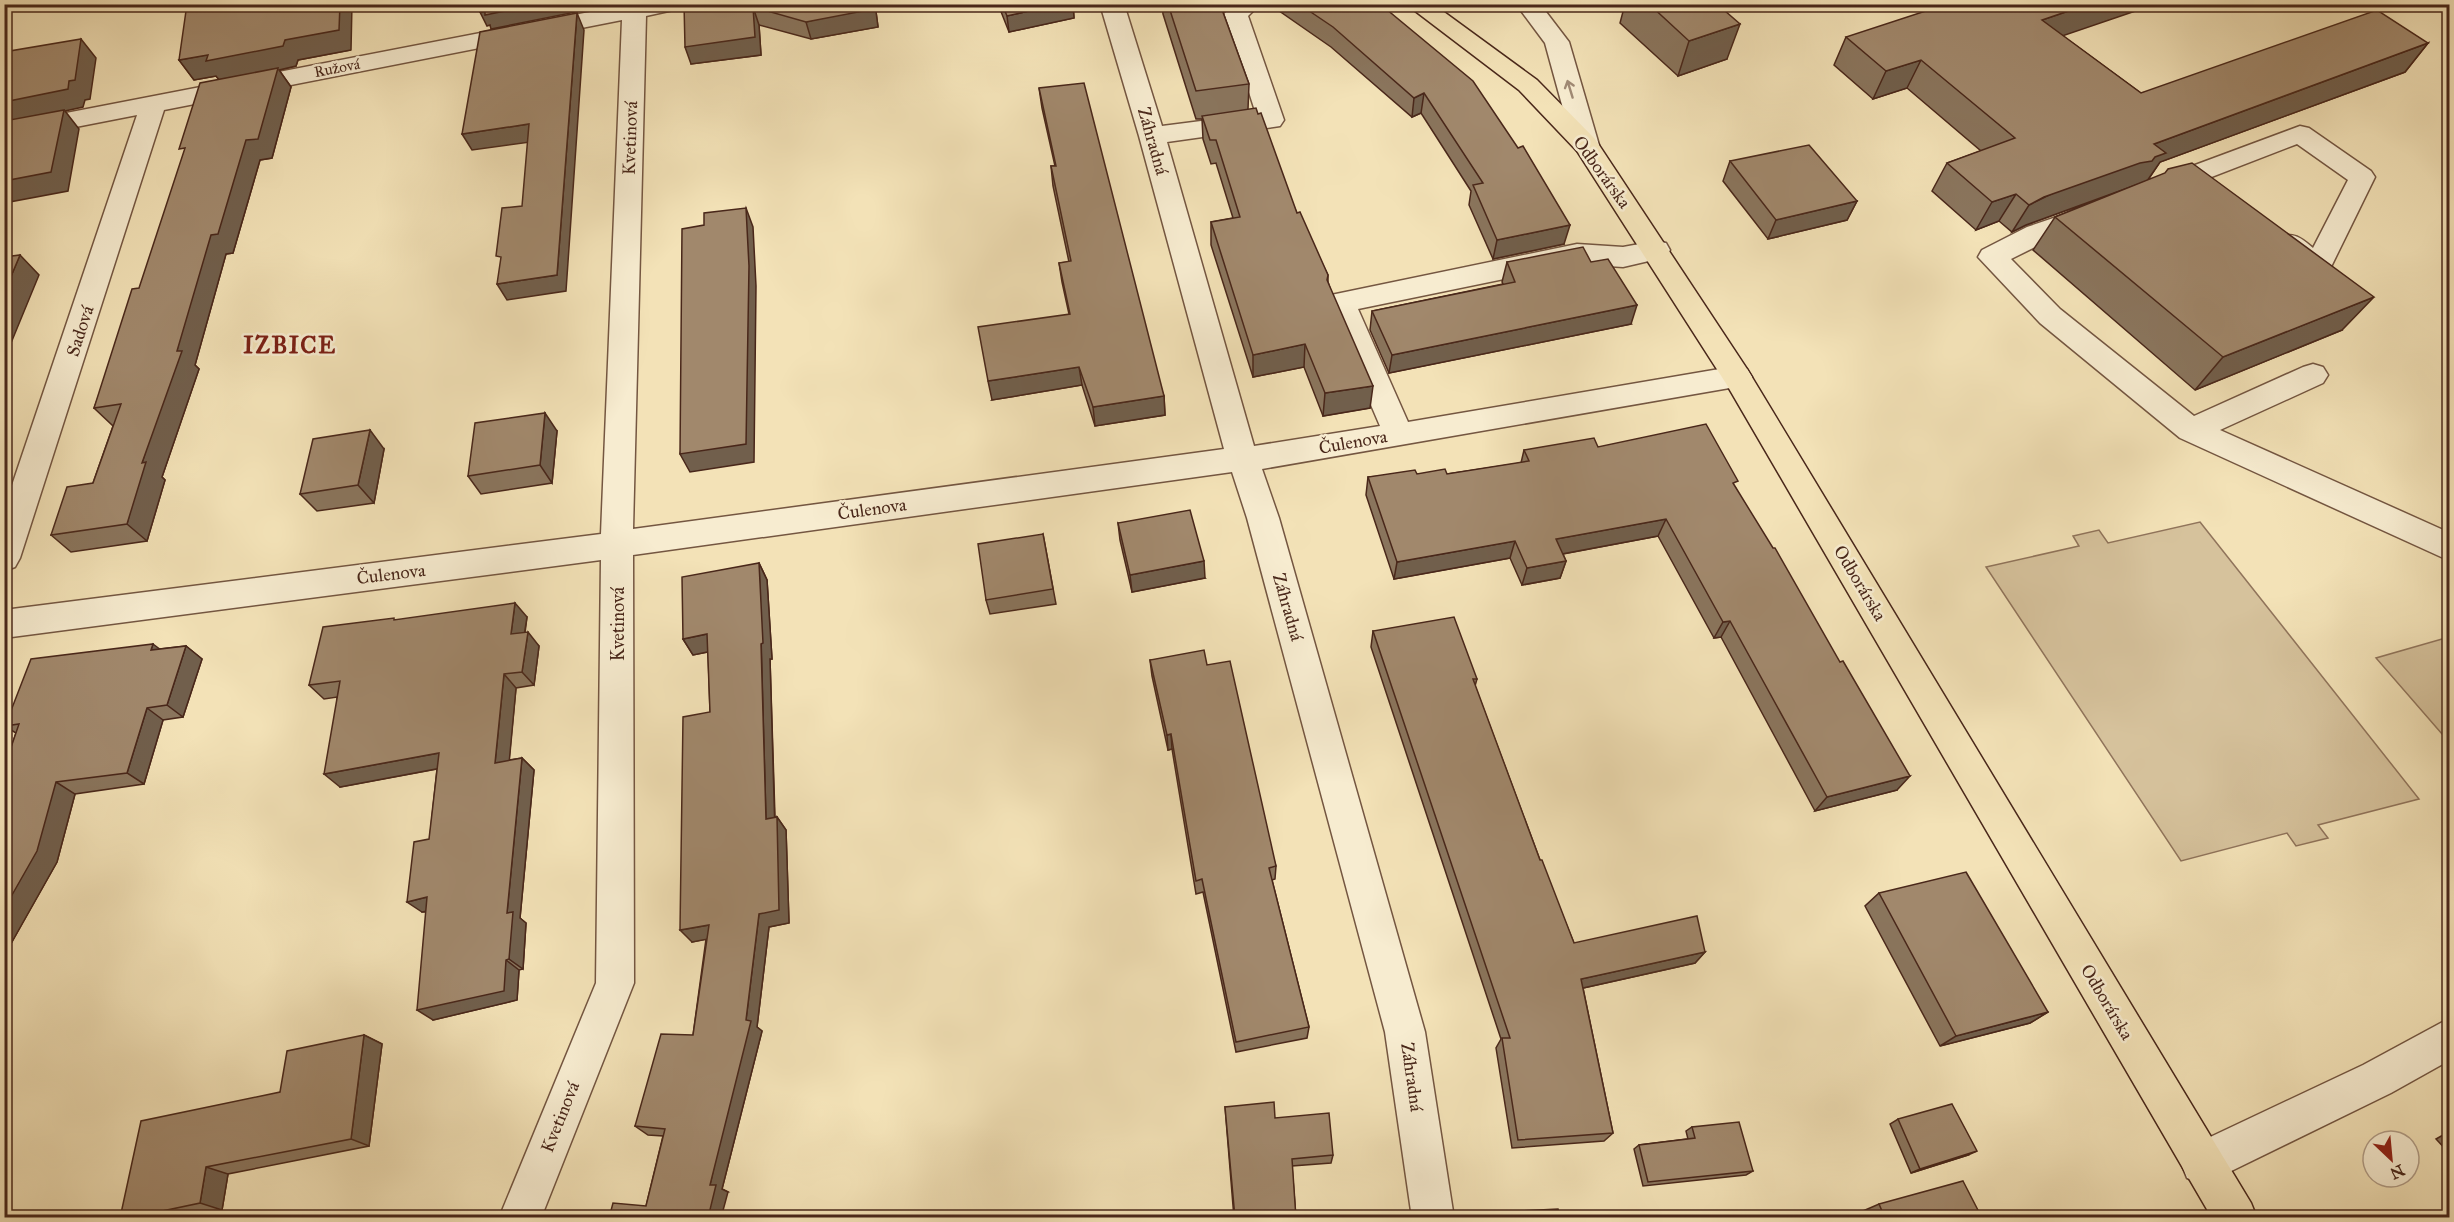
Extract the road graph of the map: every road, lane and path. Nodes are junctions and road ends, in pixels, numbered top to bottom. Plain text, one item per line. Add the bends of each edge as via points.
1 (670, 4) edge
2 (1112, 4) edge
3 (1249, 4) edge
4 (1417, 4) edge
5 (1527, 4) edge
6 (634, 11) junction
7 (154, 103) junction
8 (4, 132) edge
9 (1152, 136) junction
10 (1586, 145) junction
11 (2146, 193) edge
12 (2110, 207) edge
13 (2271, 230) edge
14 (1656, 250) junction
15 (2313, 375) dead end
16 (1737, 377) junction
17 (2191, 430) junction
18 (1398, 434) junction
19 (1245, 458) junction
20 (617, 544) junction
21 (2450, 548) edge
22 (4, 558) edge
23 (4, 624) edge
24 (2450, 1038) edge
25 (2202, 1163) junction
26 (520, 1218) edge
27 (1433, 1218) edge
28 (2236, 1218) edge

1 - 6 street, Ružová
2 - 9 street, Záhradná
3 - 9 street via 1236,14 1271,120
4 - 10 main road, Odborárska via 1528,85
10 -> 5 street via 1557,42
6 - 7 street, Ružová
6 - 20 street, Kvetinová
7 - 8 street, Ružová
7 - 22 street, Sadová
9 - 19 street, Záhradná via 1236,438
10 - 14 main road, Odborárska
11 - 13 street via 2206,181 2300,134 2362,177 2318,266
12 - 17 street via 2037,234 1992,257 2050,316
14 - 16 main road, Odborárska
14 - 18 street via 1623,257 1577,254 1341,302
15 - 17 street
16 - 18 street, Čulenova
16 - 25 main road, Odborárska
17 - 21 street
18 - 19 street, Čulenova
19 - 20 street, Čulenova
19 - 27 street, Záhradná via 1406,1032
20 - 23 street, Čulenova
20 - 26 street, Kvetinová via 615,983
24 - 25 street via 2377,1079
25 - 28 main road, Odborárska

